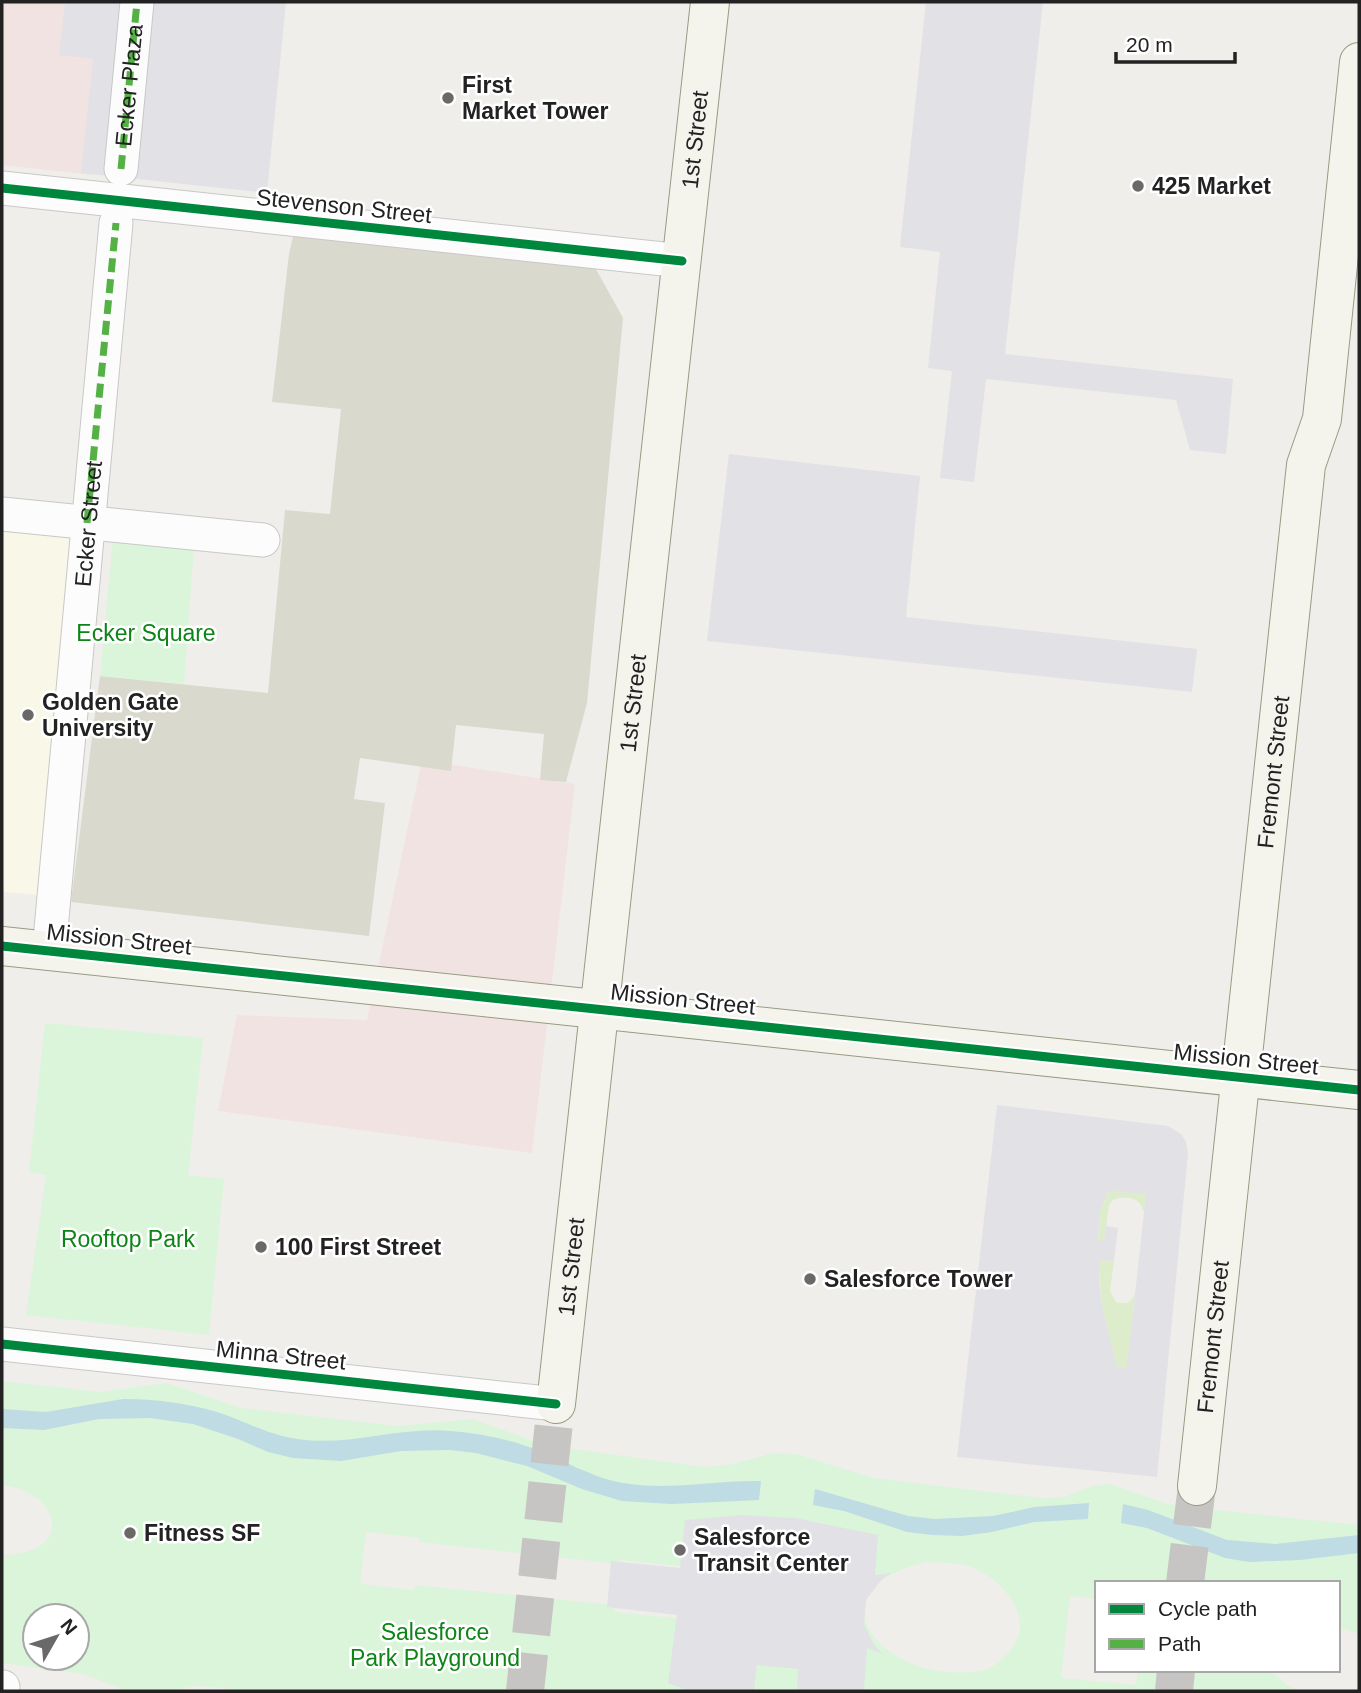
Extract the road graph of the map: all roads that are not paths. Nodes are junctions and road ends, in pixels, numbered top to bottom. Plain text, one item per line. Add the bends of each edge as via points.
1 (137, 2) edge
2 (710, 2) edge
3 (1359, 62) edge
4 (121, 169) dead end
5 (2, 188) edge
6 (116, 223) dead end
7 (682, 261) junction
8 (2, 514) edge
9 (87, 523) junction
10 (263, 540) dead end
11 (2, 946) edge
12 (49, 951) junction
13 (600, 1009) junction
14 (1241, 1078) junction
15 (1359, 1090) edge
16 (2, 1343) edge
17 (556, 1405) joint
18 (1197, 1486) tunnel mouth

1 - 4 street, Ecker Plaza
2 - 7 main road, 1st Street
3 - 14 main road, Fremont Street via 1322,419 1306,465
5 - 7 street, Stevenson Street
6 - 9 street, Ecker Street
7 - 13 main road, 1st Street
8 - 9 street
9 - 10 street
9 - 12 street, Ecker Street
11 - 12 main road, Mission Street
12 - 13 main road, Mission Street
13 - 14 main road, Mission Street
13 - 17 main road, 1st Street
14 - 15 main road, Mission Street
14 - 18 main road, Fremont Street
16 - 17 street, Minna Street

